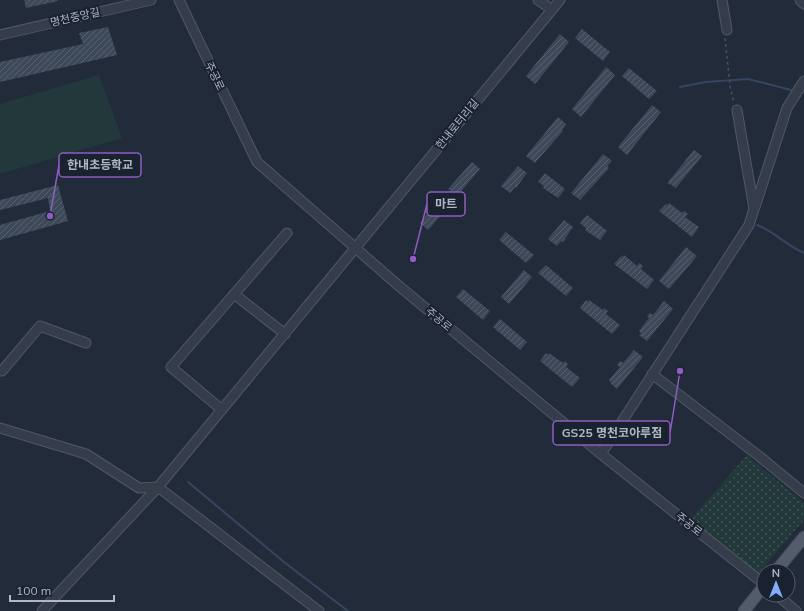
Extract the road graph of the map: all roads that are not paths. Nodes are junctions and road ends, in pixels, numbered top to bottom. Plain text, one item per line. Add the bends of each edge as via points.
1 (179, 0) edge
2 (538, 0) edge
3 (560, 0) edge
4 (722, 0) edge
5 (800, 0) edge
6 (145, 1) edge
7 (119, 3) edge
8 (804, 4) edge
9 (551, 9) junction
10 (727, 30) road end
11 (0, 35) edge
12 (803, 82) edge
13 (737, 110) road end
14 (754, 209) junction
15 (287, 233) dead end
16 (355, 248) junction
17 (234, 294) junction
18 (285, 334) junction
19 (86, 343) dead end
20 (0, 370) edge
21 (652, 374) junction
22 (222, 410) junction
23 (0, 428) edge
24 (601, 454) junction
25 (158, 487) junction
26 (804, 493) edge
27 (804, 537) edge
28 (783, 563) edge
29 (756, 579) edge
30 (756, 595) edge
31 (786, 603) edge
32 (42, 611) edge
33 (319, 611) edge
34 (744, 611) edge
35 (796, 611) edge

1 - 16 street, 주공로 via 257,162
2 - 9 street
3 - 9 street, 한내로터리길
4 - 10 street
5 - 8 street
6 - 7 street, 명천중앙길
7 - 11 street, 명천중앙길
9 - 16 street, 한내로터리길
12 - 14 street via 791,100
13 - 14 street
14 - 21 street via 748,225
15 - 17 street
16 - 18 street, 한내로터리길
16 - 24 street, 주공로
17 - 18 street
17 - 22 street via 171,366
18 - 22 street, 한내로터리길
19 - 20 street via 40,326 2,371
21 - 24 street
21 - 26 street
22 - 25 street, 한내로터리길
23 - 25 street via 86,454 139,488
24 - 29 street, 주공로
25 - 32 street, 한내로터리길
25 - 33 street
27 - 28 main road
30 - 34 main road
31 - 35 street

